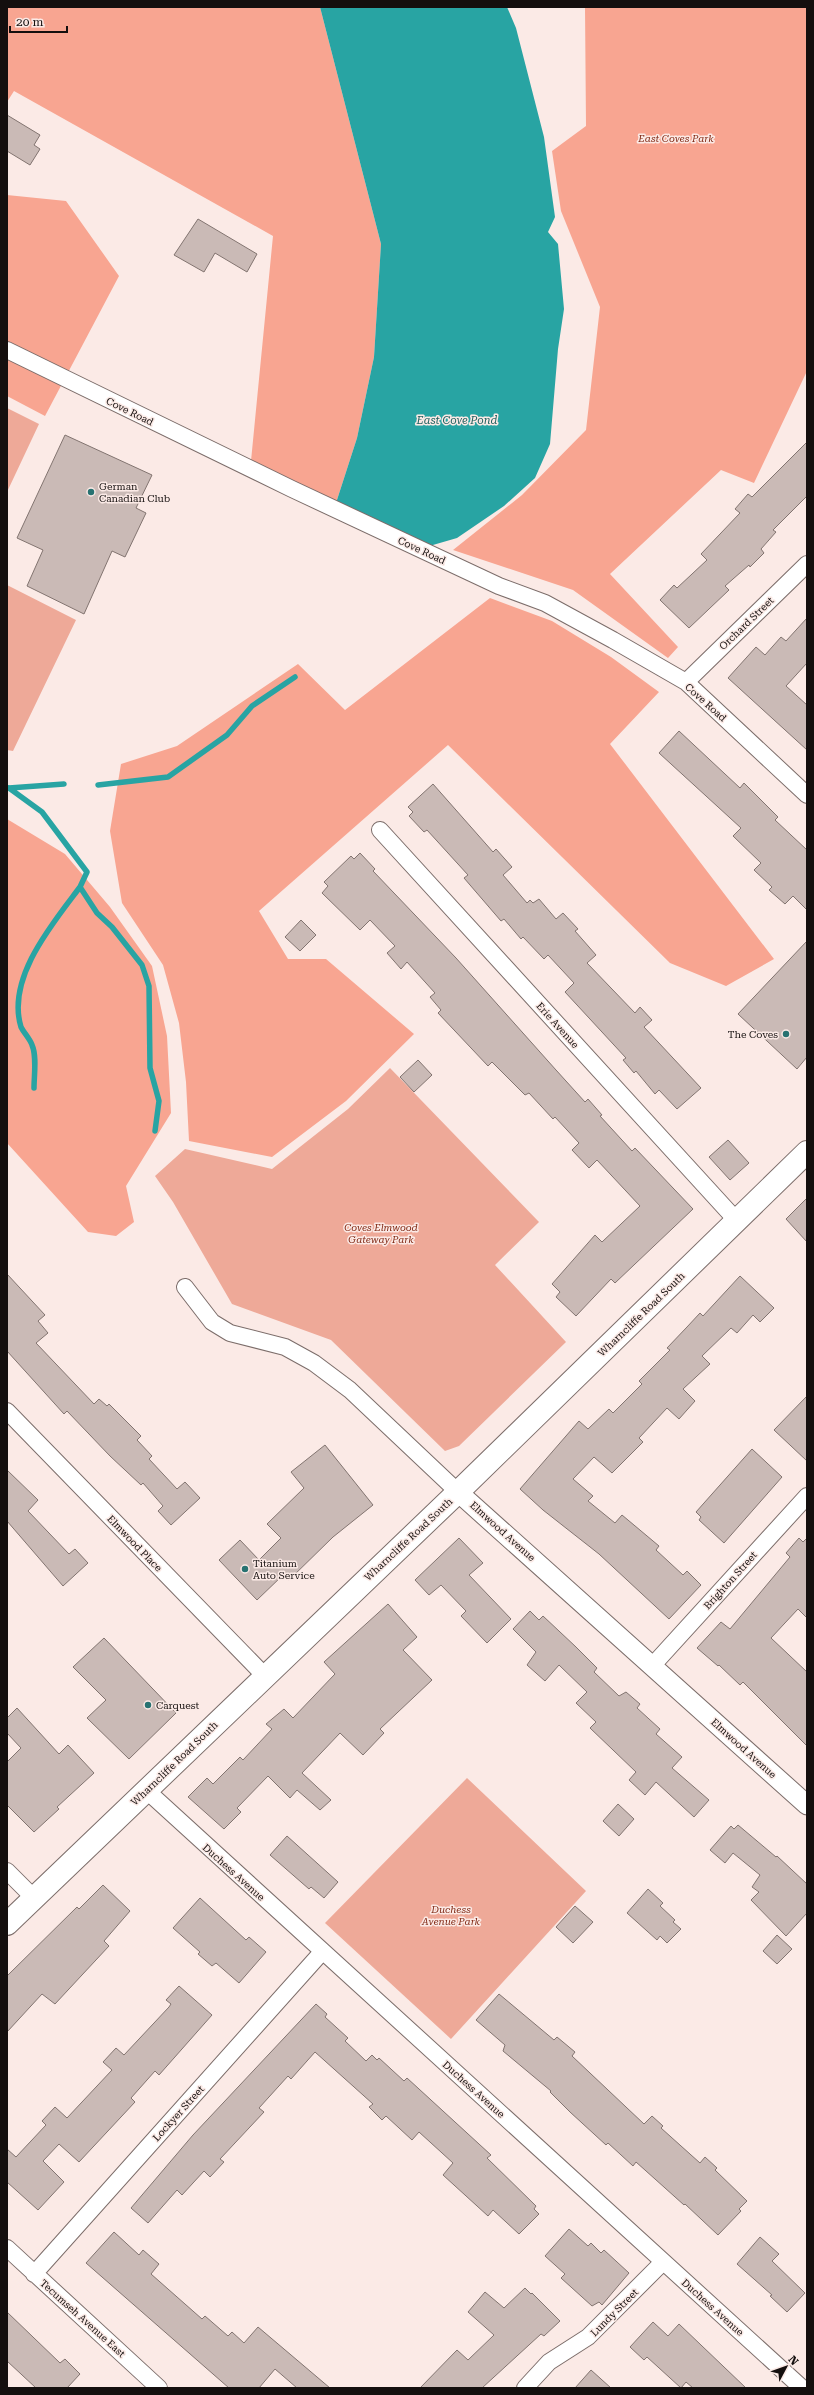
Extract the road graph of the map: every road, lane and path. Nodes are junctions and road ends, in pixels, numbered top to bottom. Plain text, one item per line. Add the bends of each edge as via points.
1 (7, 350) edge
2 (807, 564) edge
3 (686, 682) junction
4 (807, 794) edge
5 (380, 830) dead end
6 (807, 1152) edge
7 (737, 1220) junction
8 (185, 1287) dead end
9 (7, 1411) edge
10 (458, 1492) junction
11 (807, 1496) edge
12 (653, 1665) junction
13 (264, 1675) junction
14 (146, 1790) junction
15 (807, 1805) edge
16 (7, 1870) edge
17 (34, 1898) junction
18 (7, 1924) edge
19 (322, 1952) junction
20 (7, 2248) edge
21 (663, 2262) junction
22 (34, 2274) junction
23 (160, 2388) edge
24 (525, 2388) edge
25 (802, 2388) edge

1 - 3 street, Cove Road via 279,483 500,586 545,603
2 - 3 street, Orchard Street
3 - 4 street, Cove Road
5 - 7 street, Erie Avenue
6 - 7 main road, Wharncliffe Road South
7 - 10 main road, Wharncliffe Road South
8 - 10 street, Elmwood Avenue via 212,1322 230,1333 285,1347 314,1363 350,1390
9 - 13 street, Elmwood Place
10 - 12 street, Elmwood Avenue
10 - 13 main road, Wharncliffe Road South
11 - 12 street, Brighton Street
12 - 15 street, Elmwood Avenue
13 - 14 main road, Wharncliffe Road South
14 - 17 main road, Wharncliffe Road South
14 - 19 street, Duchess Avenue
16 - 17 street
17 - 18 main road, Wharncliffe Road South
19 - 21 street, Duchess Avenue
19 - 22 street, Lockyer Street
20 - 22 street, Tecumseh Avenue East
21 - 24 street, Lundy Street via 588,2337 549,2362
21 - 25 street, Duchess Avenue
22 - 23 street, Tecumseh Avenue East

